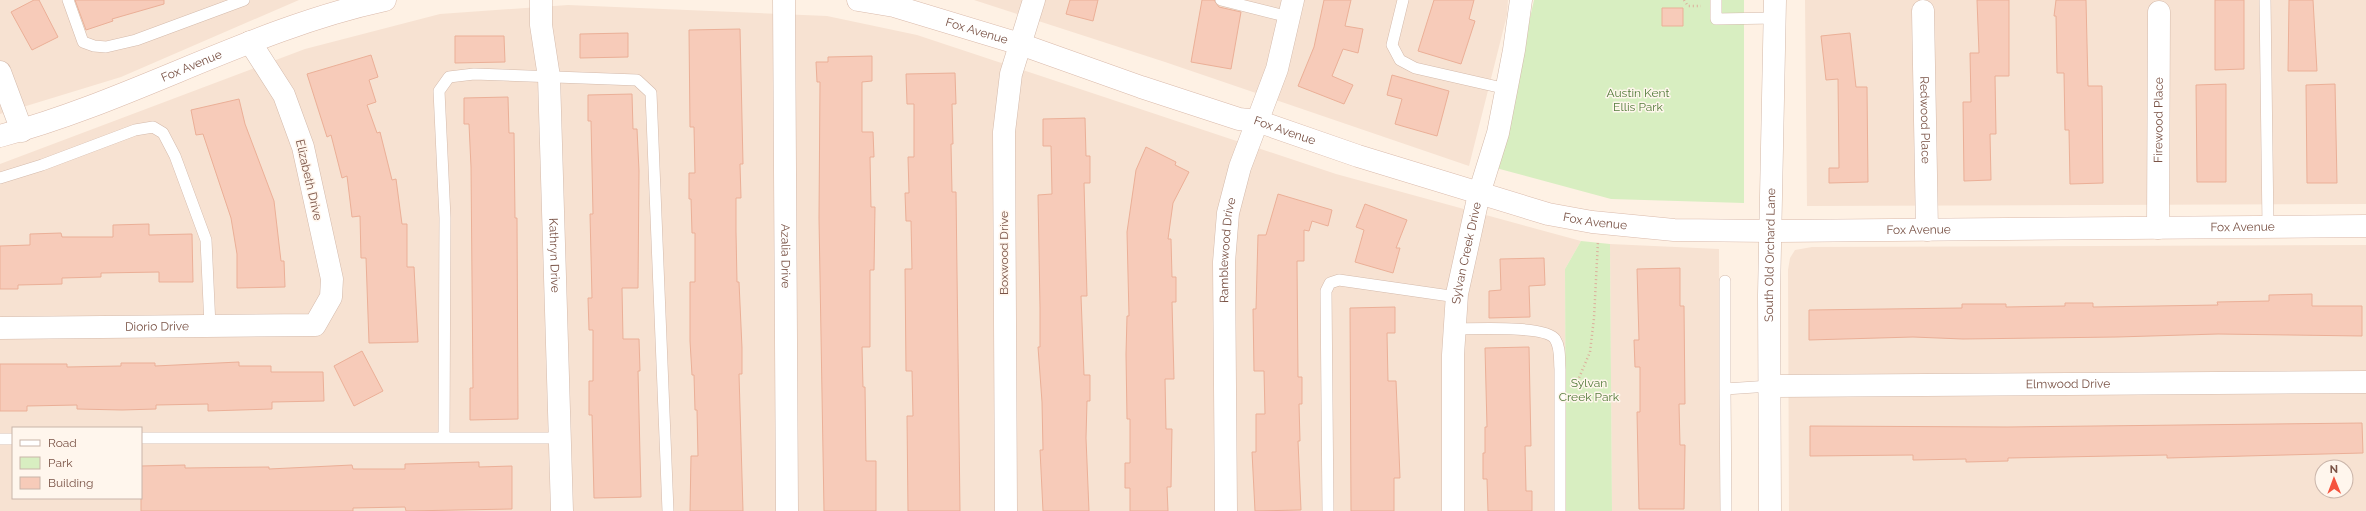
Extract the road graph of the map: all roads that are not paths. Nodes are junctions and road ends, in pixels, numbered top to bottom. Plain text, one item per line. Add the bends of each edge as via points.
1 (68, 0) edge
2 (244, 0) edge
3 (385, 0) edge
4 (541, 0) edge
5 (784, 0) edge
6 (858, 0) edge
7 (1034, 0) edge
8 (1221, 0) edge
9 (1403, 0) edge
10 (1521, 0) edge
11 (2265, 0) edge
12 (1716, 3) edge
13 (1291, 9) edge
14 (1775, 9) edge
15 (1923, 11) dead end
16 (2159, 12) dead end
17 (250, 42) junction
18 (1020, 44) junction
19 (0, 72) edge
20 (549, 77) junction
21 (1507, 89) junction
22 (1257, 122) junction
23 (22, 131) junction
24 (0, 136) edge
25 (0, 178) edge
26 (1478, 194) junction
27 (2366, 226) edge
28 (2268, 227) junction
29 (2158, 228) junction
30 (1927, 230) junction
31 (1770, 231) junction
32 (1725, 281) dead end
33 (1457, 297) junction
34 (210, 326) junction
35 (315, 326) joint
36 (0, 328) edge
37 (1455, 329) junction
38 (2366, 382) edge
39 (1770, 386) junction
40 (1725, 389) junction
41 (142, 438) edge
42 (444, 438) junction
43 (560, 438) junction
44 (0, 439) edge
45 (12, 439) edge
46 (562, 511) edge
47 (668, 511) edge
48 (787, 511) edge
49 (1006, 511) edge
50 (1226, 511) edge
51 (1328, 511) edge
52 (1453, 511) edge
53 (1560, 511) edge
54 (1726, 511) edge
55 (1770, 511) edge

1 - 2 lane via 83,42 106,47 136,40
3 - 17 street, Fox Avenue via 311,20
4 - 20 street, Kathryn Drive via 541,26
5 - 48 street, Azalia Drive
6 - 18 street, Fox Avenue via 894,6
7 - 18 street, Boxwood Drive
8 - 13 lane
9 - 21 lane via 1392,45 1400,60 1415,68
10 - 21 street, Sylvan Creek Drive
11 - 28 lane
12 - 14 lane via 1716,19
13 - 22 street, Ramblewood Drive via 1277,70
14 - 31 street, South Old Orchard Lane
15 - 30 street, Redwood Place
16 - 29 street, Firewood Place
17 - 23 street, Fox Avenue
17 - 35 street, Elizabeth Drive via 284,95 303,147 332,279 331,297
18 - 22 street, Fox Avenue via 1149,90 1239,119
18 - 49 street, Boxwood Drive via 1010,74 1004,132
19 - 23 street
20 - 42 lane via 474,74 449,77 439,91 445,218
20 - 43 street, Kathryn Drive
20 - 47 lane via 637,80 651,93
21 - 26 street, Sylvan Creek Drive via 1498,133
22 - 26 street, Fox Avenue
22 - 50 street, Ramblewood Drive via 1240,167 1228,213 1224,262
23 - 24 street, Fox Avenue
25 - 34 lane via 135,130 152,127 163,133 175,156 206,240
26 - 31 street, Fox Avenue via 1548,214 1600,223 1674,230
26 - 33 street, Sylvan Creek Drive
27 - 28 street, Fox Avenue
28 - 29 street, Fox Avenue
29 - 30 street, Fox Avenue
30 - 31 street, Fox Avenue
31 - 39 street, South Old Orchard Lane
32 - 40 lane
33 - 37 street, Sylvan Creek Drive
33 - 51 lane via 1339,280 1330,283 1326,291
34 - 35 street, Diorio Drive
34 - 36 street, Diorio Drive
37 - 52 street, Sylvan Creek Drive
37 - 53 lane via 1530,330 1550,334 1555,338 1559,347 1560,369
38 - 39 street, Elmwood Drive
39 - 40 lane
39 - 55 street, South Old Orchard Lane
40 - 54 lane
41 - 42 lane
42 - 43 lane
43 - 46 street, Kathryn Drive
44 - 45 lane

